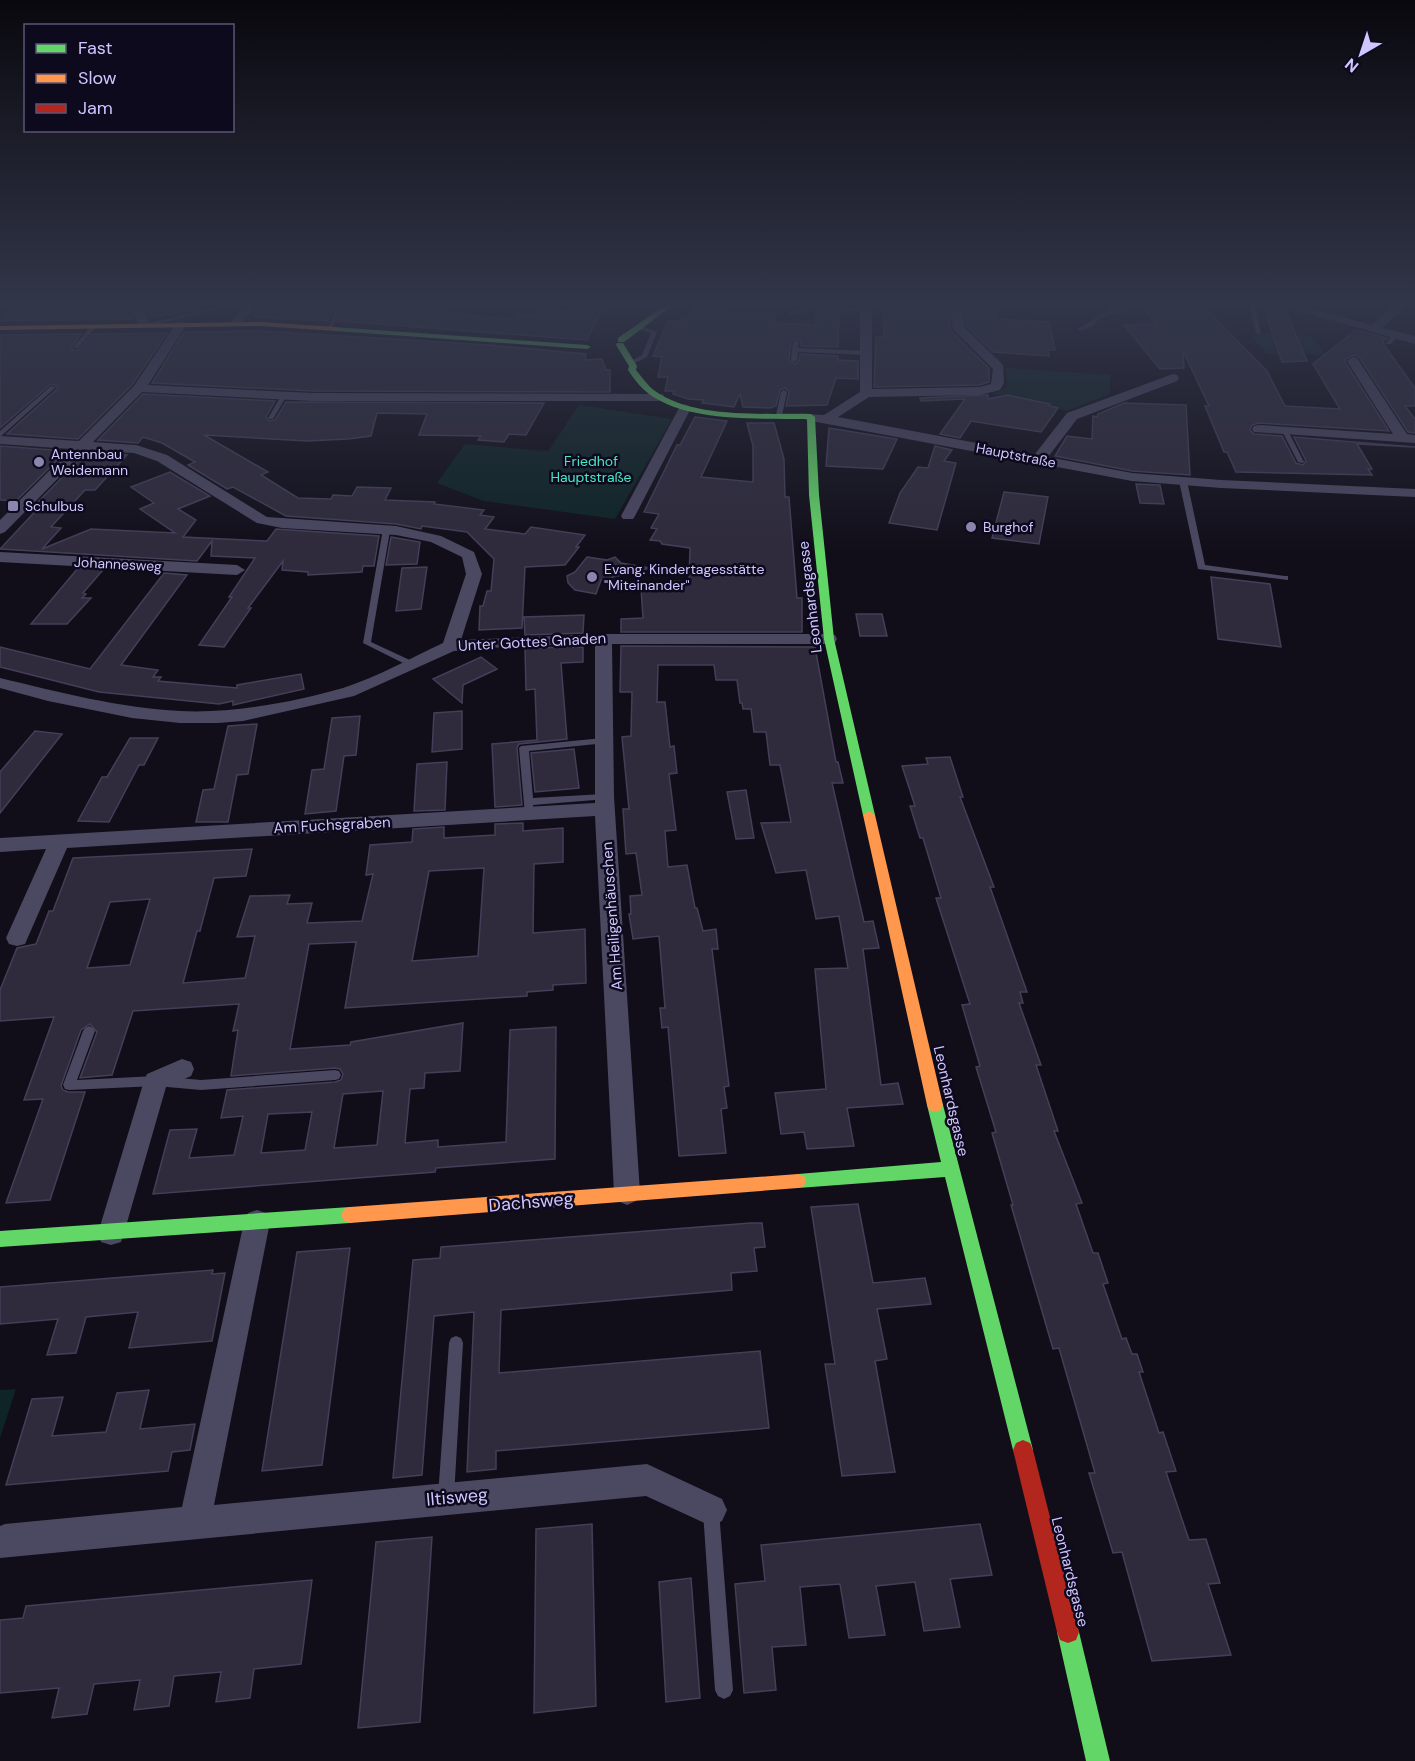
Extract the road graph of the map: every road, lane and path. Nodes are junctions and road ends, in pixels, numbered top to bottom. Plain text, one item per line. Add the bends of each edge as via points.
1 (52, 388) edge
2 (139, 388) edge
3 (142, 388) edge
4 (648, 388) edge
5 (866, 388) edge
6 (991, 388) edge
7 (1146, 388) edge
8 (1373, 388) edge
9 (784, 392) dead end
10 (866, 393) junction
11 (283, 397) junction
12 (658, 397) junction
13 (685, 408) junction
14 (773, 414) junction
15 (811, 417) junction
16 (271, 418) dead end
17 (827, 419) junction
18 (1259, 429) dead end
19 (1286, 430) junction
20 (0, 435) edge
21 (1409, 438) edge
22 (0, 440) edge
23 (810, 441) junction
24 (83, 444) junction
25 (1039, 459) junction
26 (1301, 462) dead end
27 (1183, 481) junction
28 (1415, 493) edge
29 (628, 516) dead end
30 (0, 529) edge
31 (386, 531) junction
32 (0, 557) edge
33 (237, 570) dead end
34 (1285, 578) dead end
35 (603, 639) junction
36 (829, 639) junction
37 (451, 646) junction
38 (411, 664) junction
39 (0, 683) edge
40 (603, 741) junction
41 (604, 803) junction
42 (528, 808) junction
43 (58, 842) junction
44 (0, 845) edge
45 (17, 938) dead end
46 (89, 1031) dead end
47 (182, 1069) dead end
48 (335, 1075) dead end
49 (156, 1081) junction
50 (950, 1169) junction
51 (627, 1193) junction
52 (257, 1222) junction
53 (111, 1233) junction
54 (0, 1239) edge
55 (456, 1343) dead end
56 (446, 1498) junction
57 (711, 1510) joint
58 (195, 1522) junction
59 (0, 1542) edge
60 (724, 1690) dead end
61 (1098, 1761) edge

1 - 20 lane
2 - 24 street
3 - 11 street
4 - 12 street, Hauptstraße
5 - 10 street
6 - 10 street
7 - 25 street via 1072,416
8 - 21 street
9 - 14 lane
10 - 17 street
11 - 12 street
11 - 16 lane
12 - 13 street, Hauptstraße
13 - 14 street, Hauptstraße
13 - 29 street
14 - 15 street, Hauptstraße
14 - 23 street
15 - 17 street, Hauptstraße
15 - 23 street, Leonhardsgasse
17 - 25 street, Hauptstraße
18 - 19 street
19 - 21 street
19 - 26 lane
22 - 24 street
23 - 36 street, Leonhardsgasse
24 - 30 street
24 - 31 street via 124,446 148,452 262,520
25 - 27 street, Hauptstraße via 1116,474
27 - 28 street, Hauptstraße
27 - 34 lane via 1200,567
31 - 37 street via 447,542 469,555 474,574
31 - 38 lane via 367,643
32 - 33 street, Johannesweg
35 - 36 street, Unter Gottes Gnaden
35 - 37 street, Unter Gottes Gnaden
35 - 40 street, Am Heiligenhäuschen
36 - 50 street, Leonhardsgasse
37 - 38 street, Unter Gottes Gnaden
38 - 39 street, Unter Gottes Gnaden via 348,692 218,717 132,712
40 - 41 street, Am Heiligenhäuschen
40 - 42 lane via 524,748
41 - 42 street, Am Fuchsgraben
41 - 51 street, Am Heiligenhäuschen
42 - 43 street, Am Fuchsgraben
43 - 44 street, Am Fuchsgraben
43 - 45 street
46 - 49 lane via 69,1085
47 - 49 street
48 - 49 lane via 201,1085
49 - 53 street
50 - 51 street, Dachsweg
50 - 61 street, Leonhardsgasse
51 - 52 street, Dachsweg
52 - 53 street, Dachsweg
52 - 58 street
53 - 54 street, Dachsweg
55 - 56 lane
56 - 57 street, Iltisweg via 647,1479
56 - 58 street, Iltisweg
57 - 60 lane
58 - 59 street, Iltisweg

